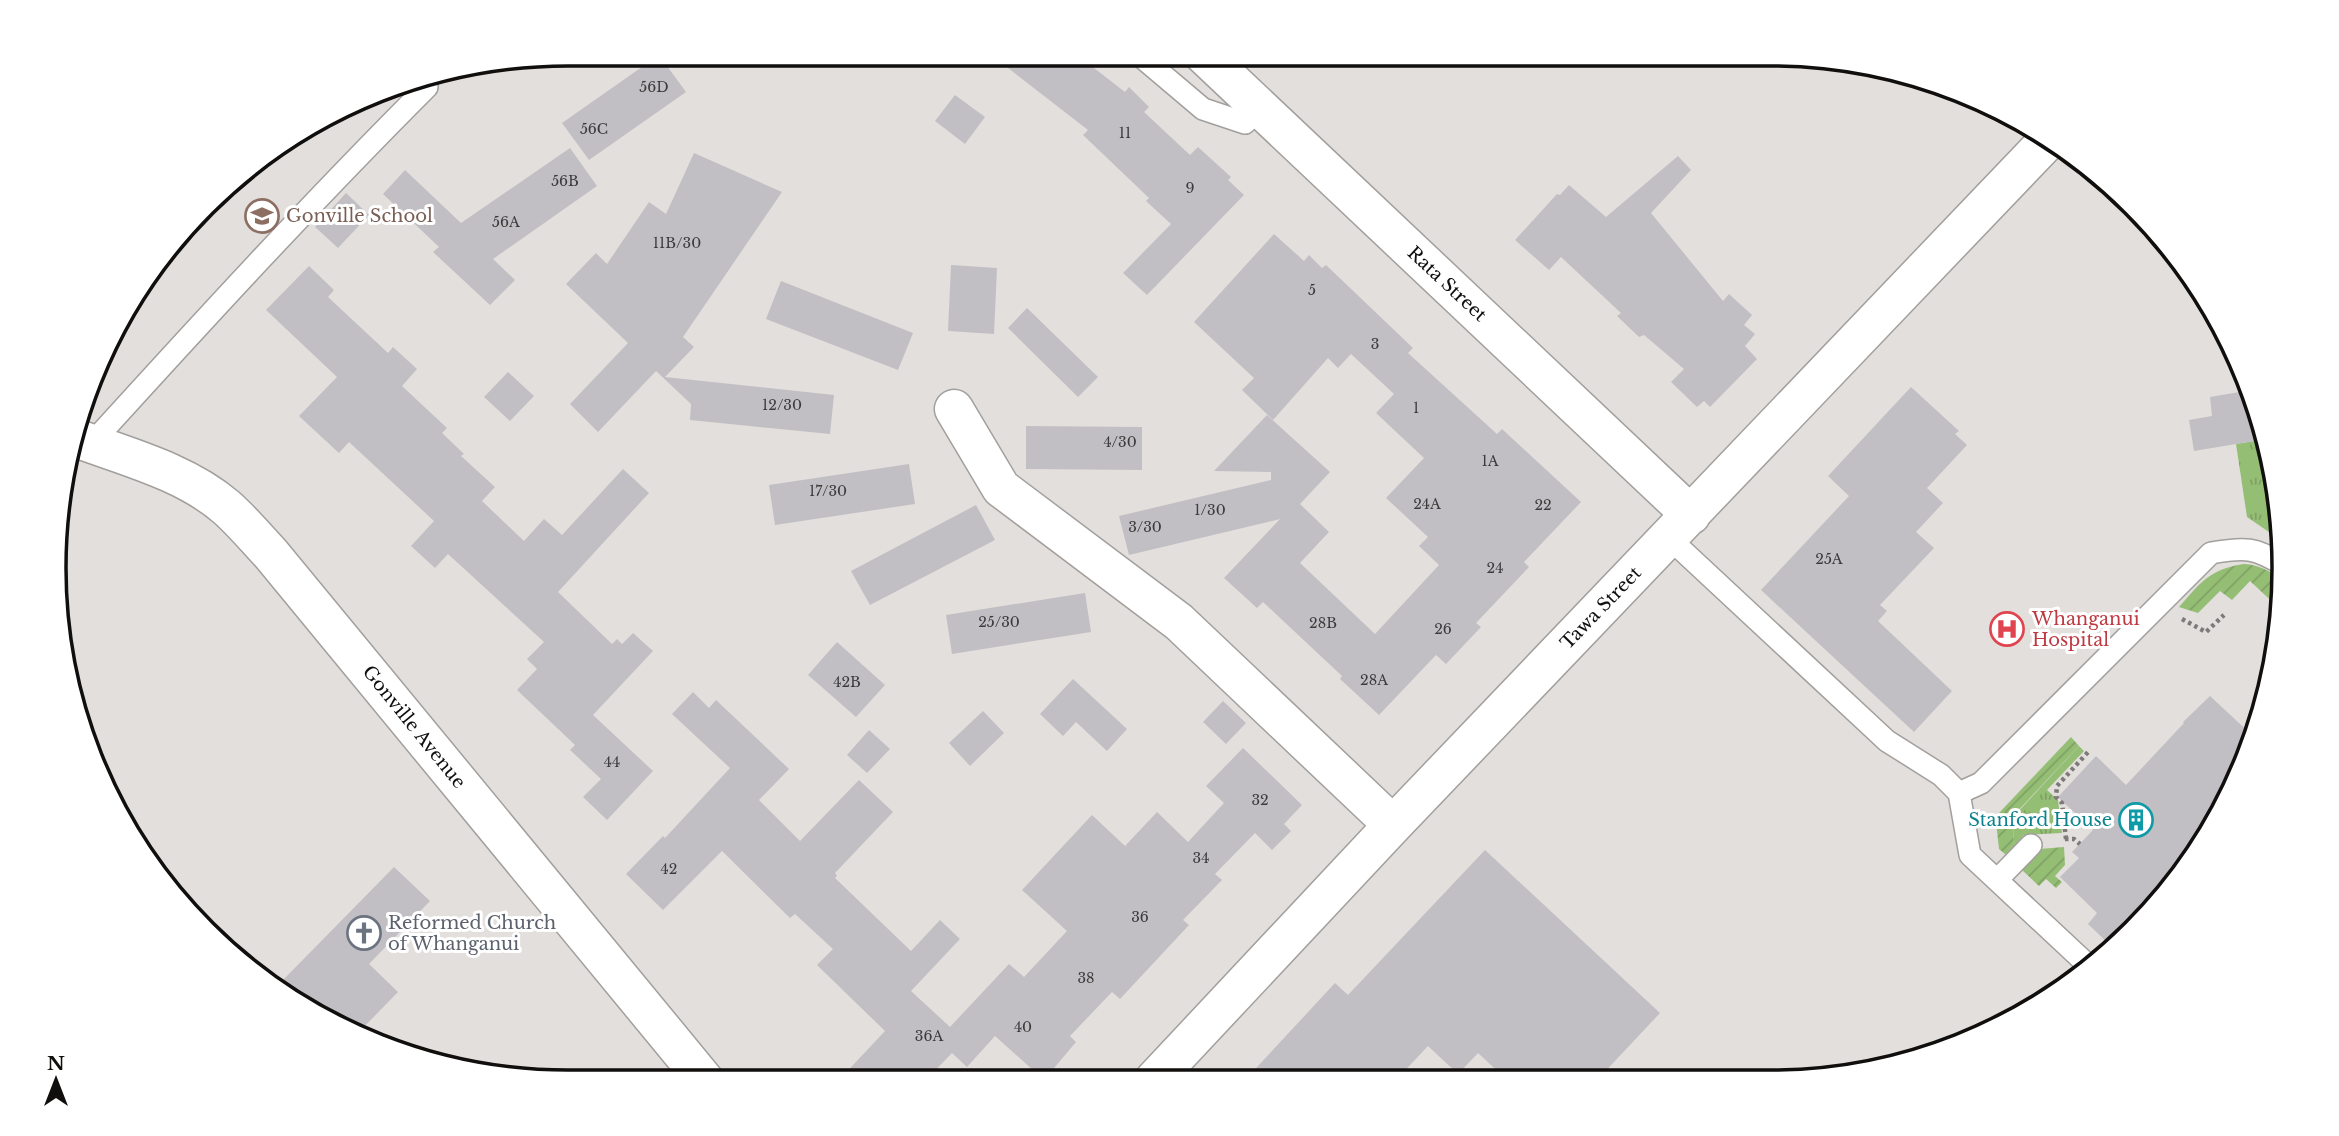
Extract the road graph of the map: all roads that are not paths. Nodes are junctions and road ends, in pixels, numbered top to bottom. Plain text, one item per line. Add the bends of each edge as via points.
1 (1152, 66) edge
2 (1216, 66) edge
3 (427, 87) dead end
4 (1260, 108) junction
5 (2042, 146) edge
6 (954, 409) dead end
7 (84, 439) edge
8 (83, 441) edge
9 (1680, 526) junction
10 (2272, 557) edge
11 (1959, 793) junction
12 (1393, 825) junction
13 (2031, 845) dead end
14 (1997, 880) junction
15 (2083, 960) edge
16 (696, 1070) edge
17 (1163, 1070) edge

1 - 4 lane via 1203,109 1245,123
2 - 4 street, Rata Street
3 - 7 lane
4 - 9 street, Rata Street
5 - 9 street, Tawa Street
6 - 12 street via 1002,488 1179,622
8 - 16 street, Gonville Avenue via 198,487 225,506 271,554
9 - 11 lane via 1887,741 1941,775
9 - 12 street, Tawa Street
10 - 11 lane via 2238,548 2211,553 1981,783
11 - 14 lane via 1970,855
12 - 17 street, Tawa Street
13 - 14 lane
14 - 15 lane

